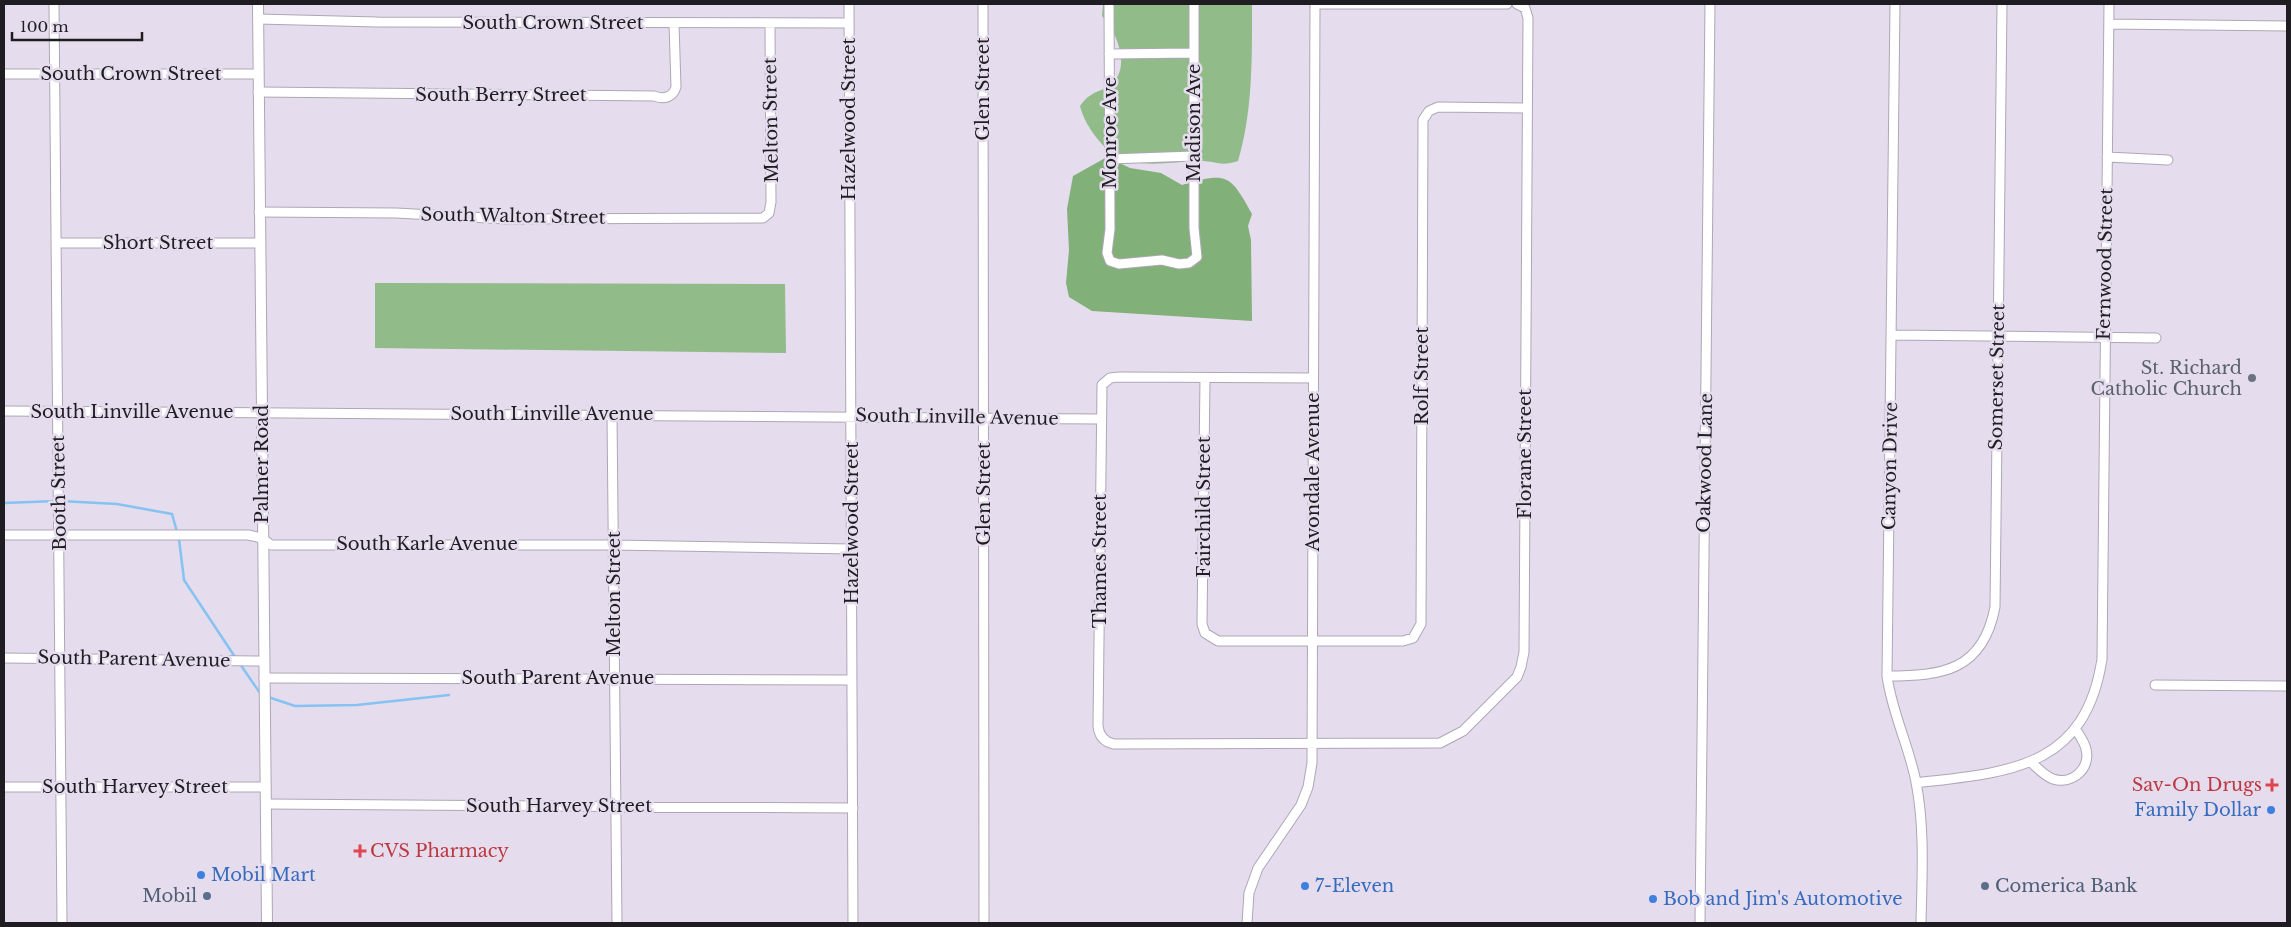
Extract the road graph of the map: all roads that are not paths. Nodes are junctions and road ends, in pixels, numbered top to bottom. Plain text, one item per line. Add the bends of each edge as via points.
1 (54, 4) edge
2 (258, 4) edge
3 (849, 4) edge
4 (983, 4) edge
5 (1109, 4) edge
6 (1194, 4) edge
7 (1315, 4) edge
8 (1507, 4) edge
9 (1517, 4) edge
10 (1710, 4) edge
11 (1895, 4) edge
12 (2002, 4) edge
13 (2109, 4) edge
14 (258, 19) junction
15 (849, 23) junction
16 (674, 24) junction
17 (770, 24) junction
18 (2109, 24) junction
19 (2287, 26) edge
20 (1194, 53) junction
21 (1109, 54) junction
22 (4, 74) edge
23 (55, 74) junction
24 (258, 74) junction
25 (258, 92) junction
26 (1526, 108) junction
27 (1194, 156) junction
28 (2107, 157) junction
29 (1110, 159) junction
30 (2168, 160) dead end
31 (259, 212) junction
32 (767, 215) joint
33 (57, 243) junction
34 (259, 243) junction
35 (1110, 260) joint
36 (1891, 335) junction
37 (1998, 336) junction
38 (2105, 338) junction
39 (2156, 338) dead end
40 (1205, 378) junction
41 (1313, 378) junction
42 (4, 411) edge
43 (58, 412) junction
44 (261, 412) junction
45 (612, 414) junction
46 (851, 416) junction
47 (984, 418) junction
48 (1101, 419) junction
49 (4, 535) edge
50 (60, 536) junction
51 (262, 538) junction
52 (613, 545) junction
53 (852, 549) junction
54 (1312, 641) junction
55 (4, 658) edge
56 (60, 658) junction
57 (264, 661) junction
58 (1887, 676) junction
59 (264, 678) junction
60 (614, 679) junction
61 (852, 680) junction
62 (2155, 685) dead end
63 (2287, 686) edge
64 (2075, 728) junction
65 (1311, 743) junction
66 (2032, 763) junction
67 (1916, 783) junction
68 (4, 787) edge
69 (62, 787) junction
70 (266, 787) junction
71 (266, 804) junction
72 (615, 807) junction
73 (853, 808) junction
74 (62, 923) edge
75 (266, 923) edge
76 (617, 923) edge
77 (853, 923) edge
78 (984, 923) edge
79 (1247, 923) edge
80 (1700, 923) edge
81 (1921, 923) edge

1 - 23 street, Booth Street
2 - 14 street, Palmer Road
3 - 15 street, Hazelwood Street
4 - 47 street, Glen Street
5 - 21 street, Monroe Ave
6 - 20 street, Madison Ave
7 - 8 street
7 - 41 street, Avondale Avenue
9 - 26 street, Florane Street via 1525,8 1528,18
10 - 80 street, Oakwood Lane
11 - 36 street, Canyon Drive
12 - 37 street, Somerset Street
13 - 18 street, Fernwood Street
14 - 16 street, South Crown Street
14 - 24 street, Palmer Road
15 - 17 street, South Crown Street
15 - 46 street, Hazelwood Street
16 - 17 street, South Crown Street
16 - 25 street, South Berry Street via 676,87 665,98
17 - 32 street, Melton Street via 772,202
18 - 19 street
18 - 28 street, Fernwood Street
20 - 21 street
20 - 27 street, Madison Ave
21 - 29 street, Monroe Ave
22 - 23 street, South Crown Street
23 - 24 street, South Crown Street
23 - 33 street, Booth Street
24 - 25 street, Palmer Road
25 - 31 street, Palmer Road
26 - 54 street, Rolf Street via 1438,107 1429,111 1423,120 1420,628 1413,638 1403,642
26 - 65 street, Florane Street via 1524,642 1521,667 1511,684 1463,732 1448,740 1433,743
27 - 29 street
27 - 35 street, Madison Ave via 1197,257 1189,263 1178,264 1162,260 1119,264
28 - 30 street
28 - 38 street, Fernwood Street
29 - 35 street, Monroe Ave via 1107,253
31 - 32 street, South Walton Street via 506,218 760,218
31 - 34 street, Palmer Road
33 - 34 street, Short Street
33 - 43 street, Booth Street
34 - 44 street, Palmer Road
36 - 37 street
36 - 58 street, Canyon Drive
37 - 38 street
37 - 58 street, Somerset Street via 1994,607 1991,625 1978,648 1956,667 1934,674
38 - 39 street
38 - 64 street, Fernwood Street via 2102,659 2089,704
40 - 41 street, Thames Street
40 - 48 street, Thames Street via 1110,378 1101,389
40 - 54 street, Fairchild Street via 1202,624 1207,635 1218,641
41 - 54 street, Avondale Avenue
42 - 43 street, South Linville Avenue
43 - 44 street, South Linville Avenue
43 - 50 street, Booth Street
44 - 45 street, South Linville Avenue
44 - 51 street, Palmer Road
45 - 46 street, South Linville Avenue
45 - 52 street, Melton Street
46 - 47 street, South Linville Avenue
46 - 53 street, Hazelwood Street
47 - 48 street, South Linville Avenue
47 - 78 street, Glen Street
48 - 65 street, Thames Street via 1100,736 1114,744
49 - 50 street, South Karle Avenue
50 - 51 street, South Karle Avenue via 248,535
50 - 56 street, Booth Street
51 - 52 street, South Karle Avenue via 271,544
51 - 57 street, Palmer Road
52 - 53 street, South Karle Avenue
52 - 60 street, Melton Street
53 - 61 street, Hazelwood Street
54 - 65 street, Avondale Avenue
55 - 56 street, South Parent Avenue
56 - 57 street, South Parent Avenue
56 - 69 street, Booth Street
57 - 59 street, Palmer Road
58 - 67 street, Canyon Drive via 1892,706
59 - 60 street, South Parent Avenue
59 - 70 street, Palmer Road
60 - 61 street, South Parent Avenue
60 - 72 street, Melton Street
61 - 73 street, Hazelwood Street
62 - 63 street
64 - 66 street, Fernwood Street via 2056,747
64 - 66 street via 2086,750 2085,765 2080,773 2060,780 2051,778
65 - 79 street, Avondale Avenue via 1310,775 1304,796 1293,819 1258,868 1249,893
66 - 67 street, Fernwood Street via 1990,774
67 - 81 street, Canyon Drive via 1922,829
68 - 69 street, South Harvey Street
69 - 70 street, South Harvey Street
69 - 74 street, Booth Street
70 - 71 street, Palmer Road
71 - 72 street, South Harvey Street
71 - 75 street, Palmer Road
72 - 73 street, South Harvey Street
72 - 76 street, Melton Street
73 - 77 street, Hazelwood Street

